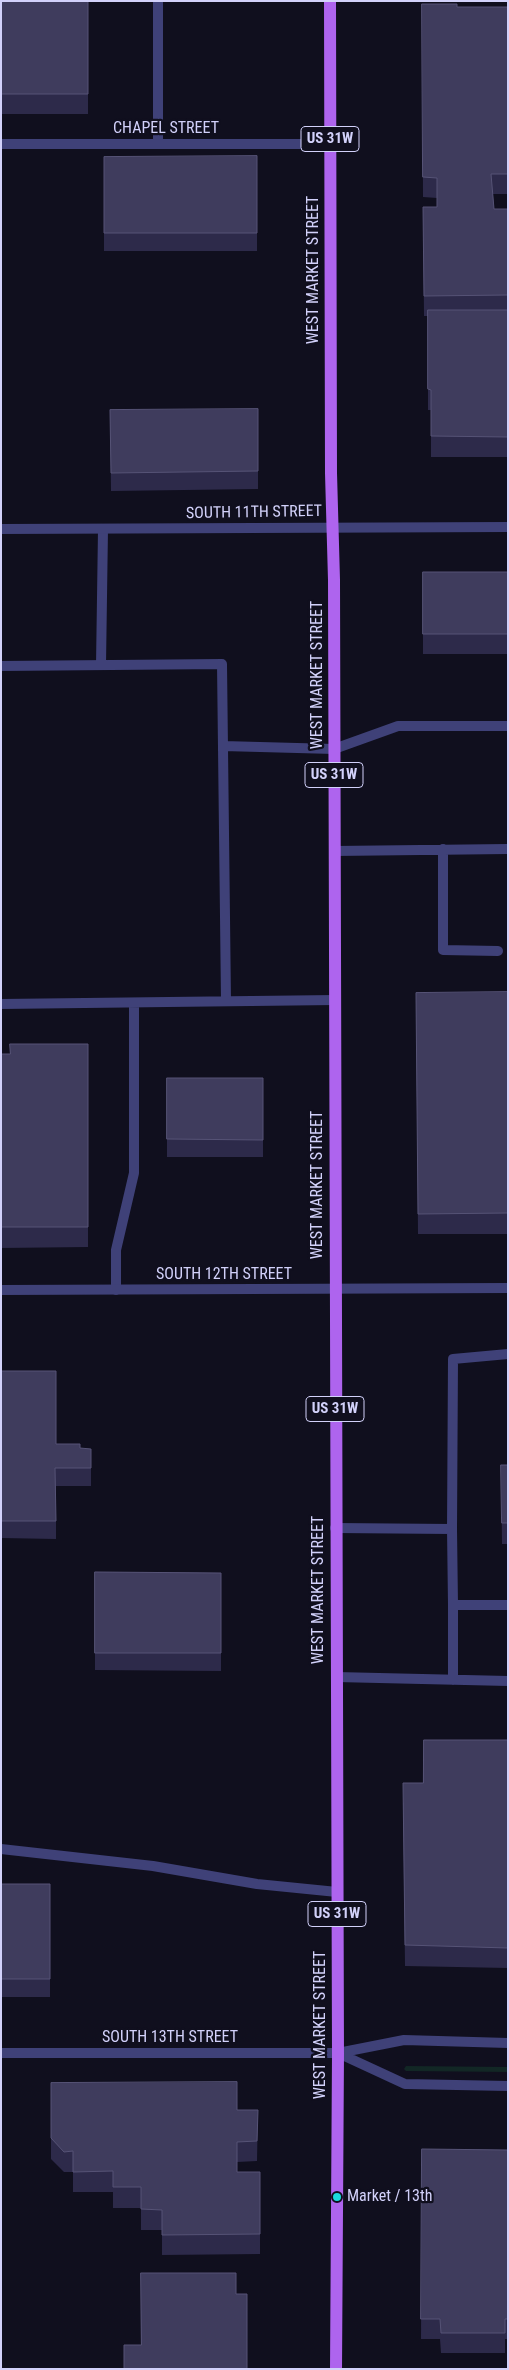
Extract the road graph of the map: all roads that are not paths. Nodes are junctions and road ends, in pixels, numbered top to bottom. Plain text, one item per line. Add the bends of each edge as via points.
1 (158, 1) edge
2 (330, 1) edge
3 (1, 144) edge
4 (158, 144) junction
5 (330, 144) junction
6 (334, 527) junction
7 (508, 527) edge
8 (1, 529) edge
9 (103, 529) junction
10 (101, 665) junction
11 (1, 666) edge
12 (508, 726) edge
13 (223, 746) junction
14 (334, 749) junction
15 (443, 849) junction
16 (508, 849) edge
17 (334, 851) junction
18 (498, 951) dead end
19 (335, 1000) junction
20 (226, 1002) junction
21 (134, 1003) junction
22 (1, 1004) edge
23 (508, 1288) edge
24 (1, 1290) edge
25 (116, 1290) junction
26 (334, 1290) junction
27 (508, 1354) edge
28 (335, 1528) junction
29 (452, 1529) junction
30 (453, 1605) junction
31 (508, 1605) edge
32 (336, 1677) junction
33 (453, 1680) junction
34 (508, 1681) edge
35 (1, 1848) edge
36 (337, 1892) junction
37 (508, 2043) edge
38 (1, 2053) edge
39 (338, 2053) junction
40 (508, 2086) edge
41 (336, 2369) edge

1 - 4 street
2 - 5 main road, WEST MARKET STREET / US 31W
3 - 4 street, CHAPEL STREET
4 - 5 street, CHAPEL STREET
5 - 6 main road, WEST MARKET STREET / US 31W via 330,472
6 - 7 street, SOUTH 11TH STREET
6 - 9 street, SOUTH 11TH STREET
6 - 14 main road, WEST MARKET STREET / US 31W
8 - 9 street, SOUTH 11TH STREET
9 - 10 street
10 - 11 street
10 - 13 street via 222,664
12 - 14 street via 398,726
13 - 14 street
13 - 20 street
14 - 17 main road, WEST MARKET STREET / US 31W
15 - 16 street
15 - 17 street
15 - 18 street via 443,950
17 - 19 main road, WEST MARKET STREET / US 31W
19 - 20 street
19 - 26 main road, WEST MARKET STREET / US 31W
20 - 21 street
21 - 22 street
21 - 25 street via 134,1173 116,1250
23 - 26 street, SOUTH 12TH STREET
24 - 25 street, SOUTH 12TH STREET
25 - 26 street, SOUTH 12TH STREET
26 - 28 main road, WEST MARKET STREET / US 31W
27 - 29 street via 453,1359
28 - 29 street
28 - 32 main road, WEST MARKET STREET / US 31W
29 - 30 street
30 - 31 street
30 - 33 street
32 - 33 street
32 - 36 main road, WEST MARKET STREET / US 31W
33 - 34 street
35 - 36 street
36 - 39 main road, WEST MARKET STREET / US 31W
37 - 39 street, SOUTH 13TH STREET via 404,2040
38 - 39 street, SOUTH 13TH STREET
39 - 40 street, SOUTH 13TH STREET via 405,2084
39 - 41 main road, WEST MARKET STREET / US 31W

